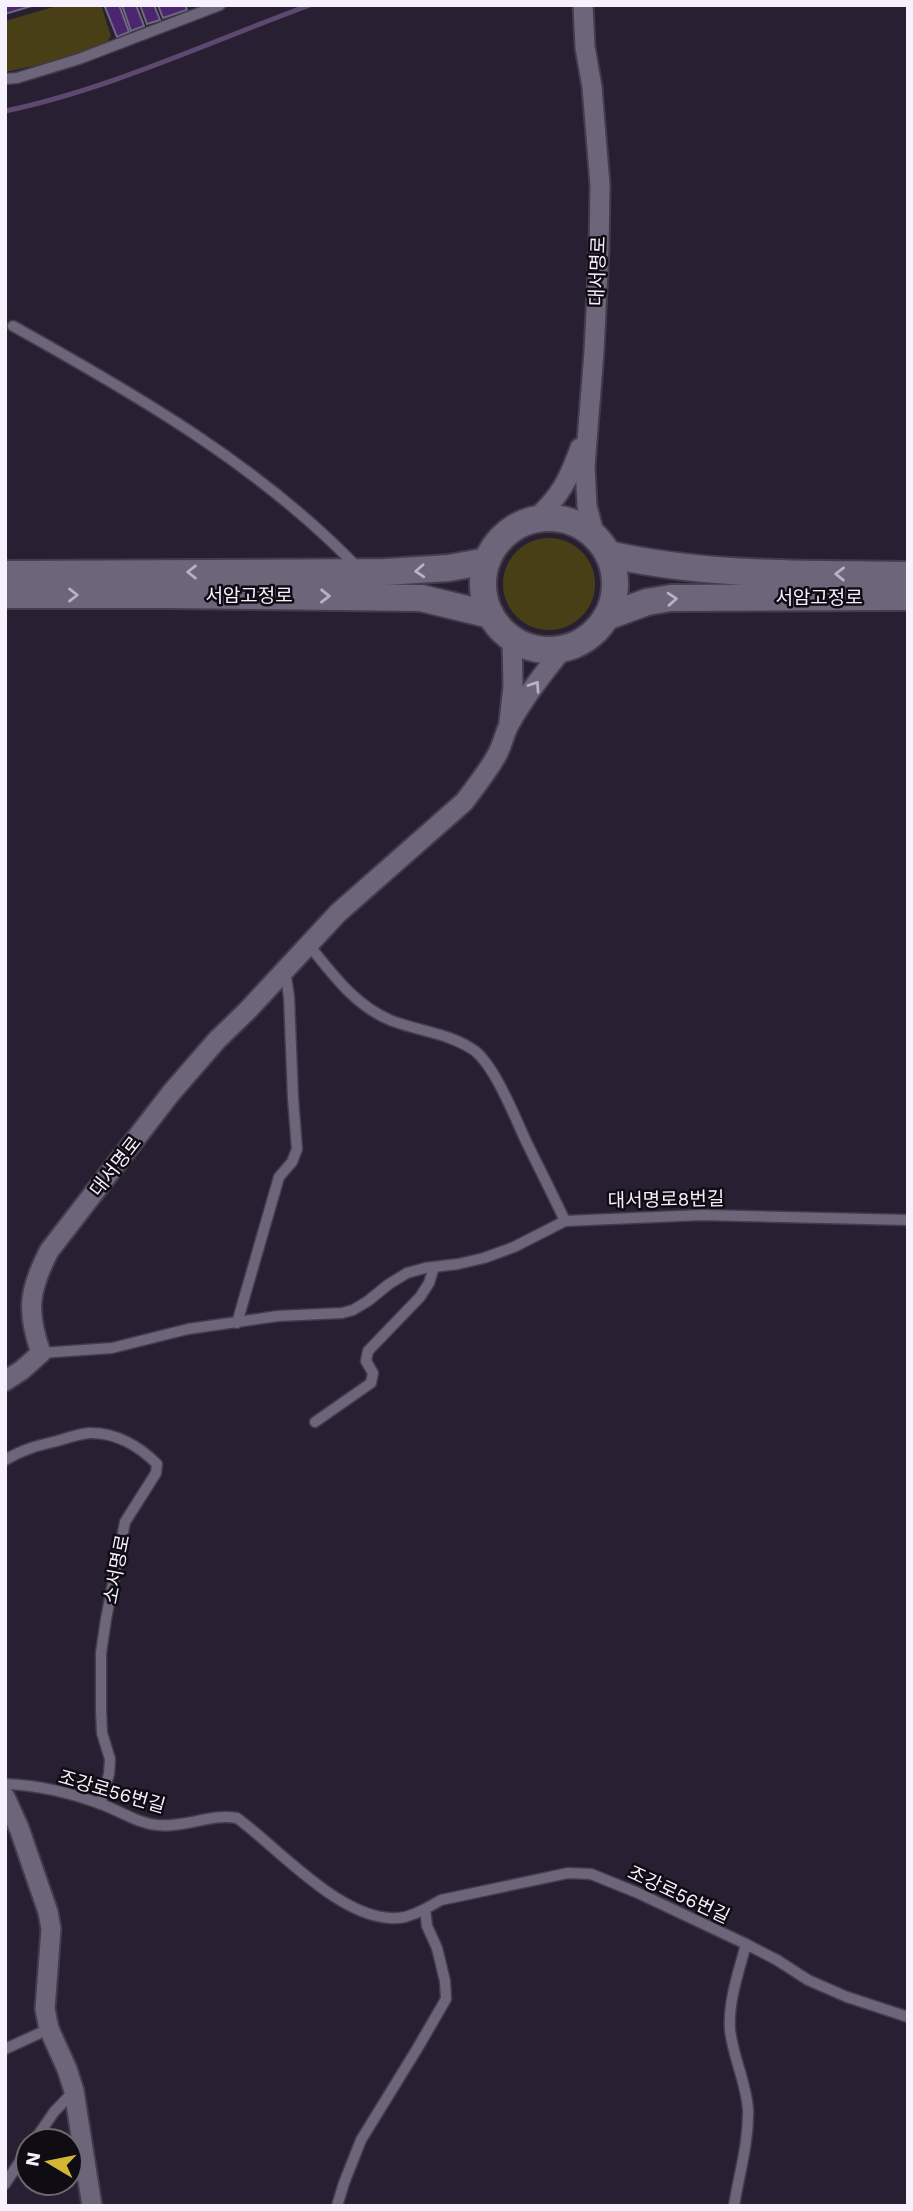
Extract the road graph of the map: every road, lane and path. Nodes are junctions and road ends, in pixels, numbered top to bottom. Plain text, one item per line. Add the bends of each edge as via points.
1 (220, 5) edge
2 (583, 5) edge
3 (5, 79) edge
4 (13, 326) dead end
5 (587, 427) junction
6 (535, 519) junction
7 (602, 545) junction
8 (487, 561) junction
9 (362, 572) junction
10 (5, 574) edge
11 (908, 575) edge
12 (5, 595) edge
13 (908, 597) edge
14 (491, 615) junction
15 (606, 617) junction
16 (512, 639) junction
17 (564, 648) junction
18 (509, 727) junction
19 (308, 944) junction
20 (285, 970) junction
21 (908, 1220) edge
22 (565, 1221) junction
23 (435, 1266) junction
24 (237, 1323) junction
25 (41, 1353) junction
26 (5, 1381) edge
27 (315, 1422) dead end
28 (5, 1460) edge
29 (5, 1784) edge
30 (5, 1797) edge
31 (100, 1804) junction
32 (425, 1909) junction
33 (746, 1944) junction
34 (908, 2017) edge
35 (49, 2029) junction
36 (5, 2049) edge
37 (74, 2091) junction
38 (44, 2127) edge
39 (92, 2206) edge
40 (337, 2206) edge
41 (734, 2206) edge

1 - 3 lane via 79,59
2 - 5 street, 대서명로 via 600,185
4 - 9 lane via 149,405 257,478 317,527
5 - 6 street via 561,492
5 - 7 street, 대서명로 via 587,506
6 - 7 main road via 578,524
6 - 8 main road via 514,528 498,542
11 -> 7 main road, 서암고정로 via 688,569 649,564
7 - 15 main road via 614,575 614,596
8 -> 9 main road, 서암고정로 via 420,571
8 - 14 main road via 483,583
9 -> 10 main road, 서암고정로
12 -> 14 main road, 서암고정로 via 421,598
15 -> 13 main road, 서암고정로 via 671,598
14 - 16 main road
15 - 17 main road via 593,634
16 - 17 main road via 531,648
16 - 18 street
18 -> 17 street, 대서명로
18 - 19 street, 대서명로 via 464,802
19 - 20 street, 대서명로
19 - 22 lane via 336,979 372,1012 449,1038 478,1053 506,1098
20 - 24 lane via 297,1149 279,1177
20 - 25 street, 대서명로 via 171,1093 49,1251 32,1293 34,1333
21 - 22 lane, 대서명로8번길 via 702,1215
22 - 23 lane, 대서명로8번길 via 494,1254
23 - 24 lane, 대서명로8번길 via 407,1273 353,1310
23 - 27 lane via 420,1297 368,1351 371,1383
24 - 25 lane, 대서명로8번길 via 188,1329 112,1348
25 - 26 street
28 - 31 lane, 소서명로 via 25,1448 87,1433 108,1434 130,1443 157,1464 125,1522 106,1619 101,1710 110,1759
29 - 31 lane, 조강로56번길
30 - 35 street via 48,1912 51,1929 45,2009
31 - 32 lane, 조강로56번길 via 156,1825 181,1826 224,1815 237,1818 310,1879 356,1908 386,1917 404,1917
32 - 33 lane, 조강로56번길 via 441,1900 568,1873 591,1874
32 - 40 lane via 446,1999 361,2140
33 - 34 lane, 조강로56번길 via 808,1980
33 - 41 lane via 730,2028 748,2109
35 - 36 lane
35 - 37 street
37 - 38 lane
37 - 39 street

